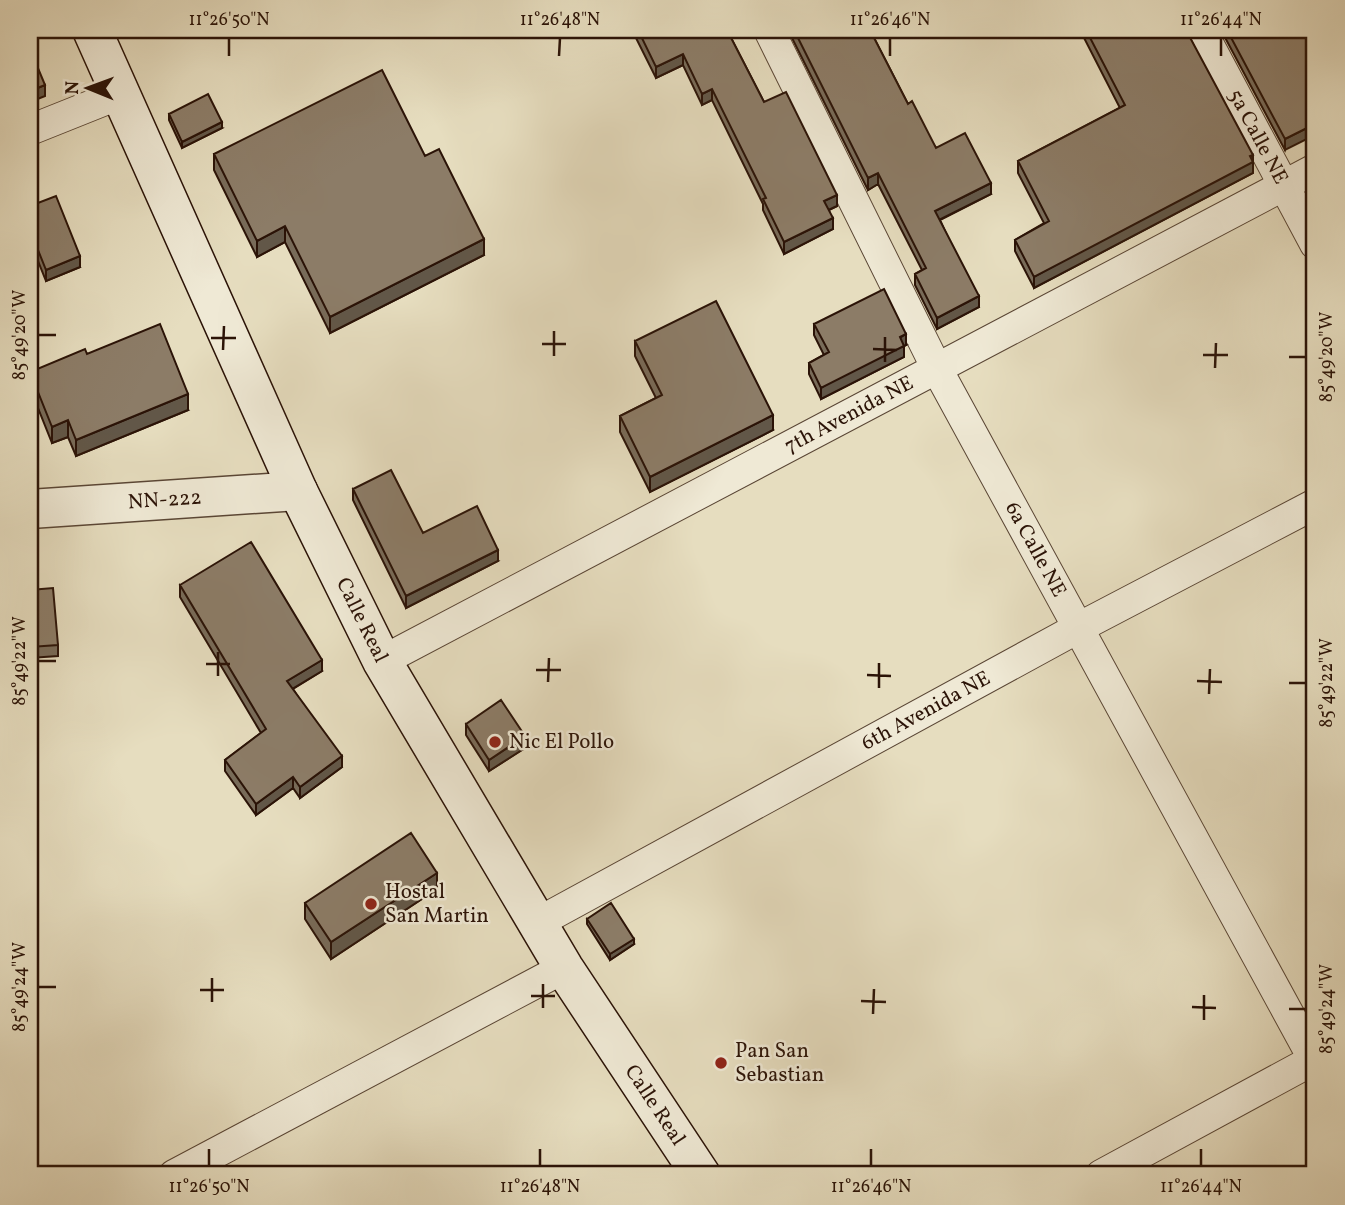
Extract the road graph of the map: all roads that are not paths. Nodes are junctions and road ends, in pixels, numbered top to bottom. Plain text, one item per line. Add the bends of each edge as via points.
1 (92, 30) edge
2 (769, 30) edge
3 (1201, 30) edge
4 (120, 93) junction
5 (30, 130) edge
6 (1315, 169) edge
7 (1283, 185) junction
8 (1315, 244) edge
9 (937, 369) junction
10 (298, 491) junction
11 (1315, 504) edge
12 (30, 509) edge
13 (1078, 628) junction
14 (382, 661) junction
15 (537, 923) junction
16 (564, 968) junction
17 (1315, 1060) edge
18 (174, 1175) edge
19 (701, 1175) edge
20 (1101, 1175) edge

1 - 4 main road, Calle Real
2 - 9 street, 6a Calle NE
3 - 7 street, 5a Calle NE
4 - 5 street
4 - 10 main road, Calle Real
6 - 7 street, 7th Avenida NE
7 - 8 street, 5a Calle NE
7 - 9 street, 7th Avenida NE
9 - 13 street, 6a Calle NE
9 - 14 street, 7th Avenida NE
10 - 12 main road, NN-222
10 - 14 main road, Calle Real
11 - 13 street, 6th Avenida NE
13 - 15 street, 6th Avenida NE
13 - 17 street, 6a Calle NE
14 - 15 main road, Calle Real
15 - 16 main road, Calle Real
16 - 18 street
16 - 19 main road, Calle Real
17 - 20 street

